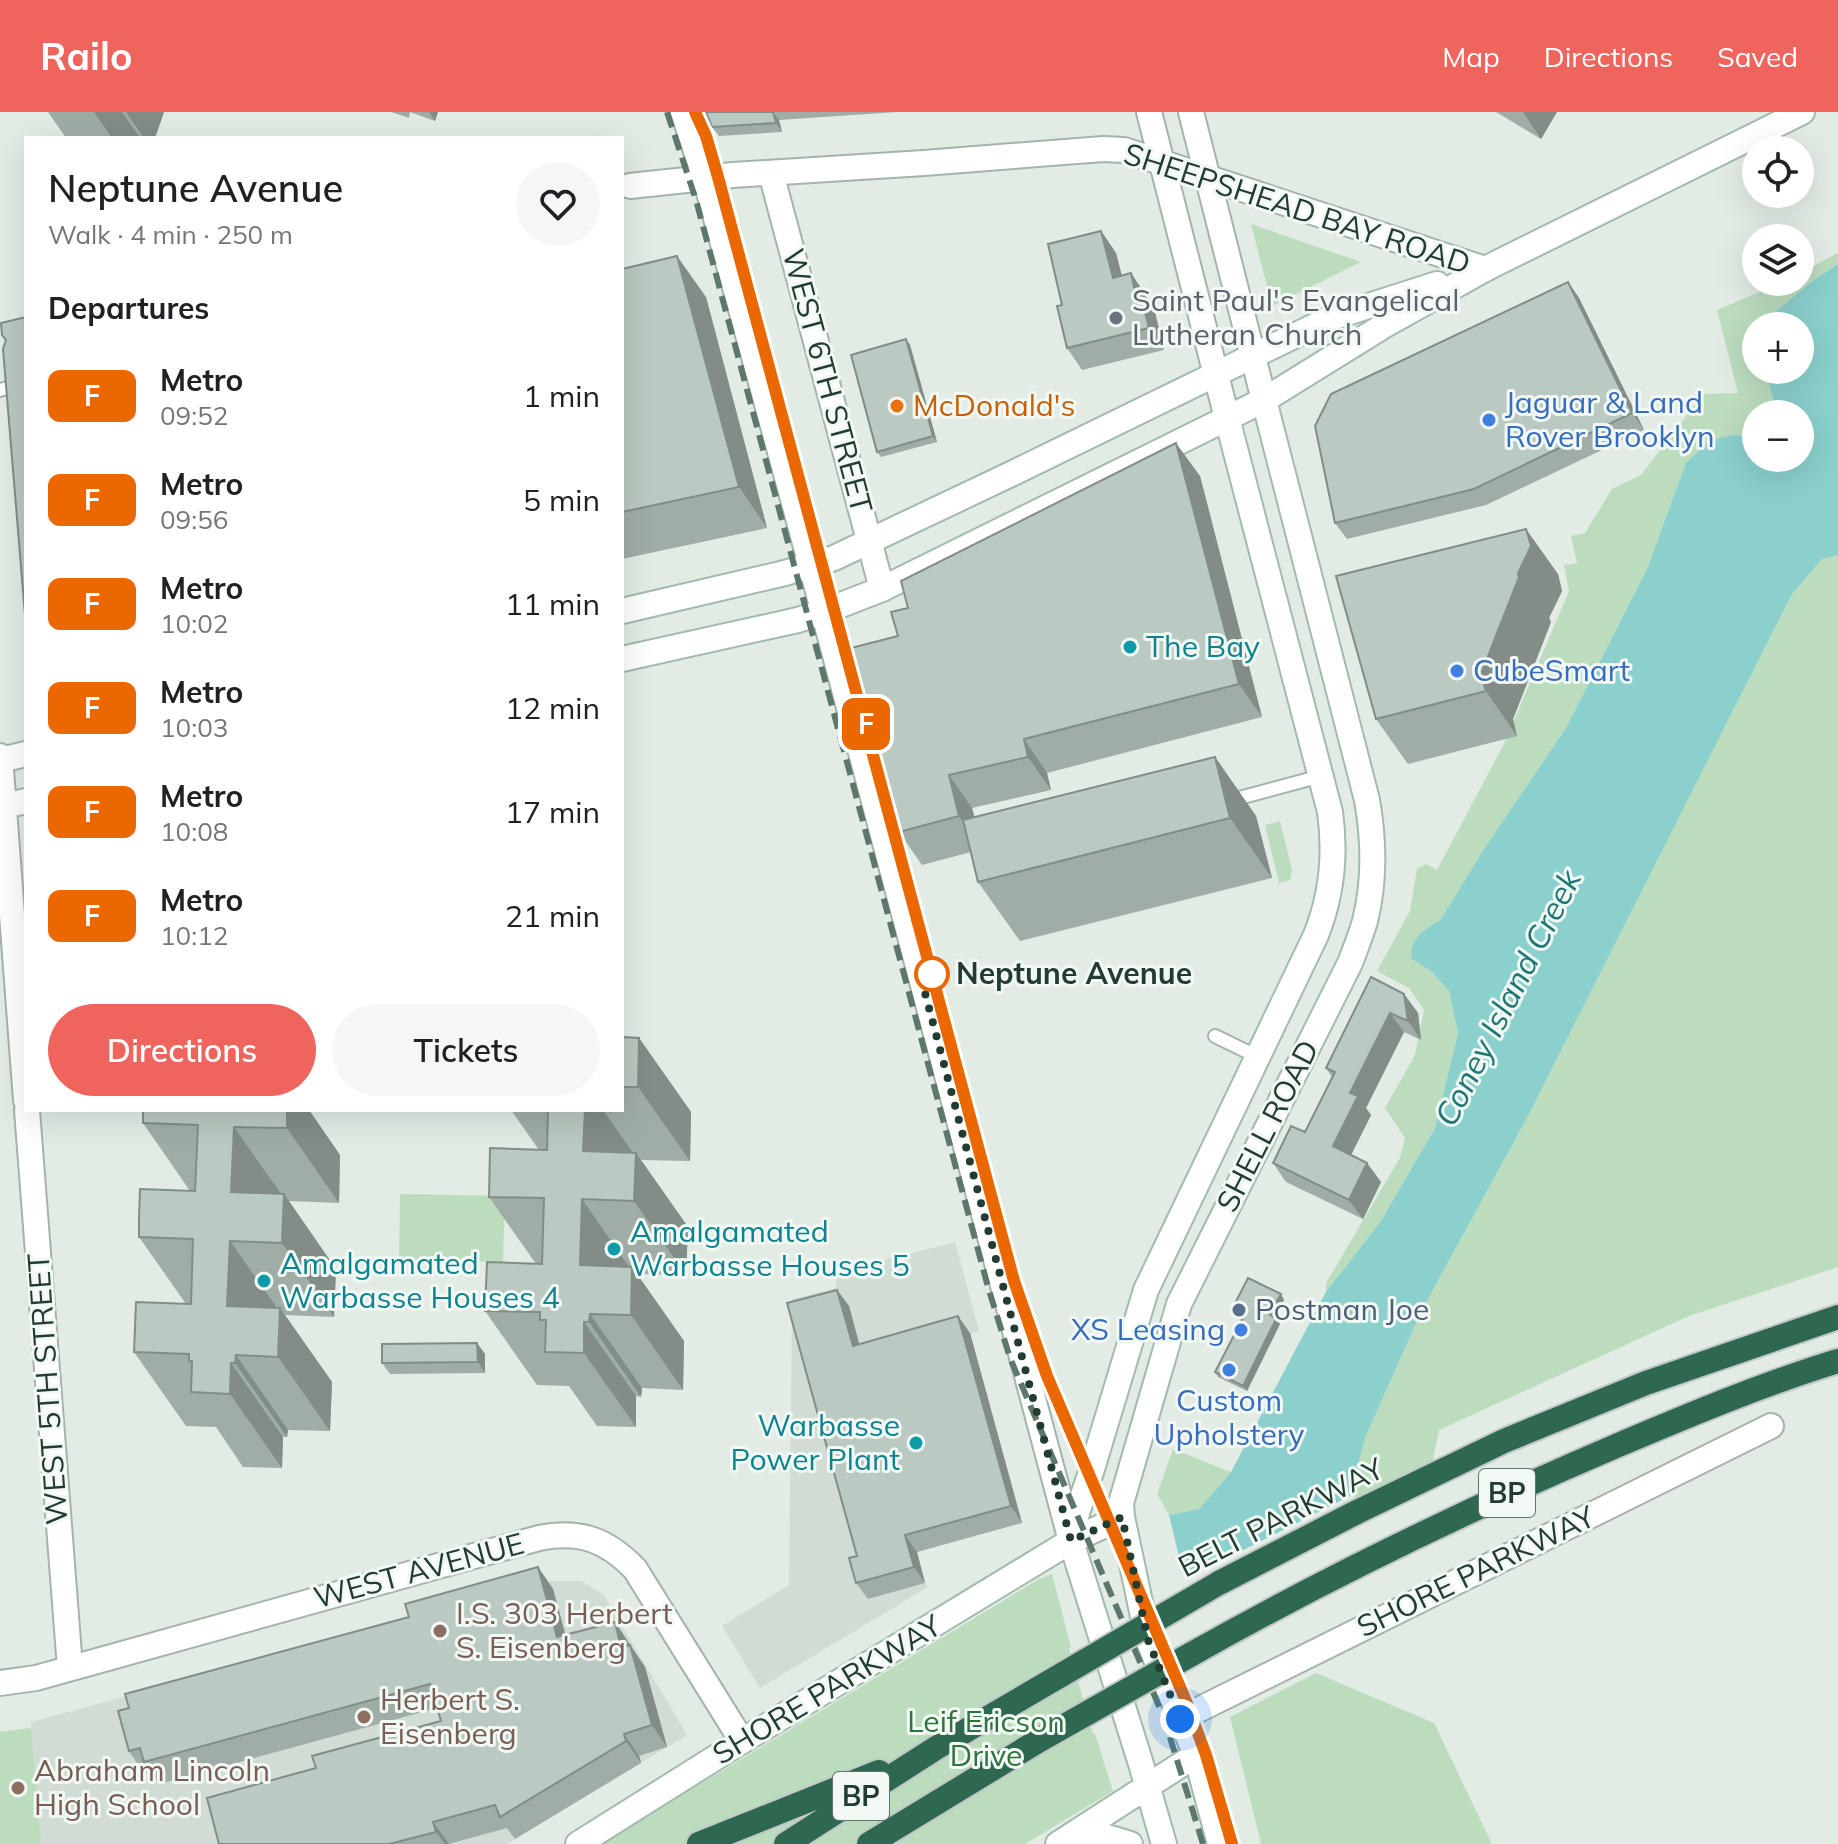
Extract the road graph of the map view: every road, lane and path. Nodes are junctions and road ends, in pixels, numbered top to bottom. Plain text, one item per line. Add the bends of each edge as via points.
1 (683, 112) edge
2 (1149, 112) edge
3 (1191, 112) edge
4 (1802, 112) edge
5 (1162, 162) junction
6 (771, 173) junction
7 (705, 178) junction
8 (1207, 178) junction
9 (630, 186) dead end
10 (1485, 269) junction
11 (1253, 357) junction
12 (1216, 375) junction
13 (24, 384) edge
14 (0, 390) edge
15 (1264, 400) junction
16 (1227, 418) junction
17 (870, 543) junction
18 (811, 565) junction
19 (882, 589) junction
20 (624, 611) edge
21 (823, 612) junction
22 (624, 659) edge
23 (24, 754) edge
24 (0, 759) edge
25 (1321, 776) junction
26 (1216, 804) edge
27 (10, 805) edge
28 (1215, 1036) dead end
29 (1258, 1057) junction
30 (24, 1063) edge
31 (27, 1112) edge
32 (1838, 1317) edge
33 (1838, 1361) edge
34 (1771, 1426) dead end
35 (1122, 1517) junction
36 (1071, 1541) junction
37 (70, 1668) junction
38 (0, 1683) edge
39 (1180, 1719) junction
40 (742, 1741) junction
41 (936, 1748) junction
42 (1196, 1755) junction
43 (1147, 1787) junction
44 (578, 1844) edge
45 (699, 1844) edge
46 (786, 1844) edge
47 (869, 1844) edge
48 (1058, 1844) edge
49 (1067, 1844) edge
50 (1130, 1844) edge
51 (1164, 1844) edge
52 (1220, 1844) edge

1 - 7 main road
2 - 5 main road, SHELL ROAD
3 - 8 main road, SHELL ROAD
4 - 10 main road
5 - 6 main road, SHEEPSHEAD BAY ROAD via 1103,149
5 - 8 main road, SHEEPSHEAD BAY ROAD
5 - 12 main road, SHELL ROAD
6 - 7 main road, SHEEPSHEAD BAY ROAD
6 - 17 main road, WEST 6TH STREET
7 - 9 main road, SHEEPSHEAD BAY ROAD
7 - 18 main road
8 - 10 main road, SHEEPSHEAD BAY ROAD
8 - 11 main road, SHELL ROAD
10 - 11 main road via 1331,318
10 - 15 main road
11 - 12 main road
11 - 15 main road, SHELL ROAD
12 - 16 main road, SHELL ROAD
12 - 17 main road
13 - 14 lane
15 - 16 main road
15 - 35 main road, SHELL ROAD via 1367,800 1371,887 1350,963 1179,1304 1124,1489
16 - 19 main road
16 - 25 main road, SHELL ROAD
17 - 18 main road
17 - 19 main road, WEST 6TH STREET
18 - 20 main road
18 - 21 main road
19 - 21 main road
21 - 22 main road
21 - 36 main road
23 - 24 main road
24 - 27 main road
25 - 26 lane
25 - 29 main road, SHELL ROAD via 1333,836 1329,896
27 - 30 main road
28 - 29 lane
29 - 36 main road, SHELL ROAD via 1146,1290
31 - 37 main road, WEST 5TH STREET
32 - 41 highway, BELT PARKWAY / BP, bridge via 1646,1383 1504,1441 1219,1583
33 - 47 highway, BP, bridge via 1528,1483 1382,1554 1239,1627
34 - 39 main road, SHORE PARKWAY
35 - 36 main road, SHORE PARKWAY
35 - 39 main road, SHELL ROAD via 1148,1640
36 - 40 main road, SHORE PARKWAY
36 - 43 main road
37 - 38 main road, WEST AVENUE
37 - 40 main road, WEST AVENUE via 539,1538 582,1536 603,1543 635,1569
39 - 42 main road, SHELL ROAD
40 - 44 main road, SHORE PARKWAY
41 - 45 highway
41 - 46 highway, BELT PARKWAY / BP
42 - 43 main road
42 - 52 main road, SHELL ROAD
43 - 48 main road
43 - 51 main road
49 - 50 main road via 1107,1837

